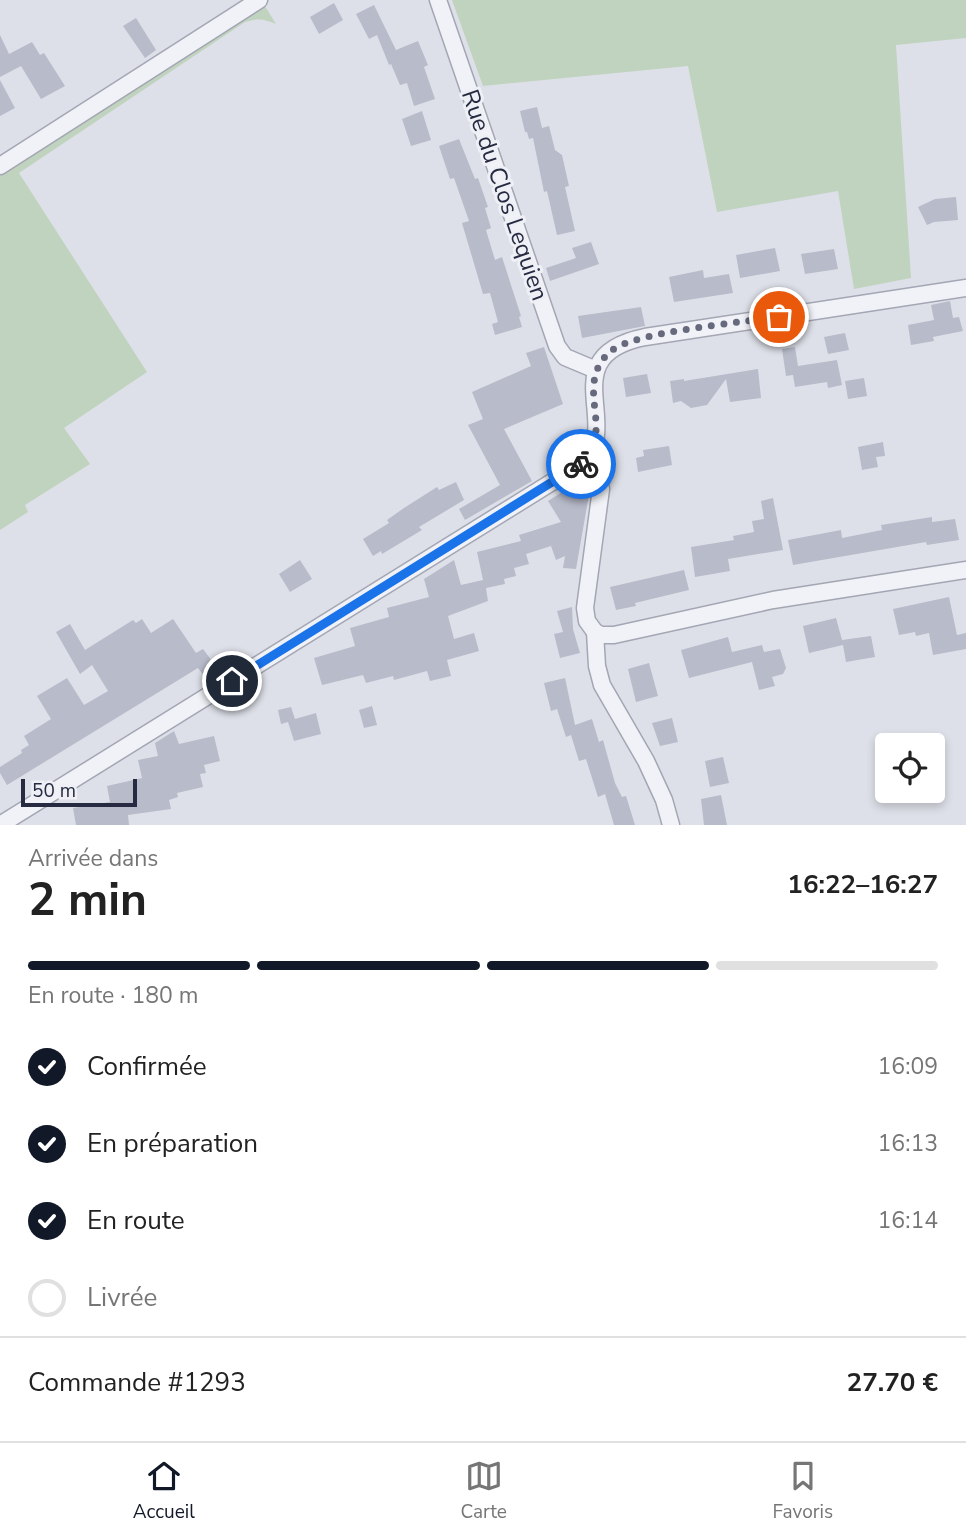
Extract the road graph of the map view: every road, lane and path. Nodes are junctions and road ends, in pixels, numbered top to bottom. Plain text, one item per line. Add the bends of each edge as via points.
1 (258, 0) edge
2 (438, 0) edge
3 (0, 166) edge
4 (966, 288) edge
5 (596, 370) junction
6 (587, 459) junction
7 (966, 570) edge
8 (595, 632) junction
9 (0, 825) edge
10 (671, 825) edge

1 - 3 street
2 - 5 street, Rue du Clos Lequien via 556,346 565,357
4 - 5 street via 636,339 612,350
5 - 6 street via 596,437
6 - 8 street via 601,489 585,608
6 - 9 street
7 - 8 street via 773,600 614,635
8 - 10 street via 602,685 646,761

